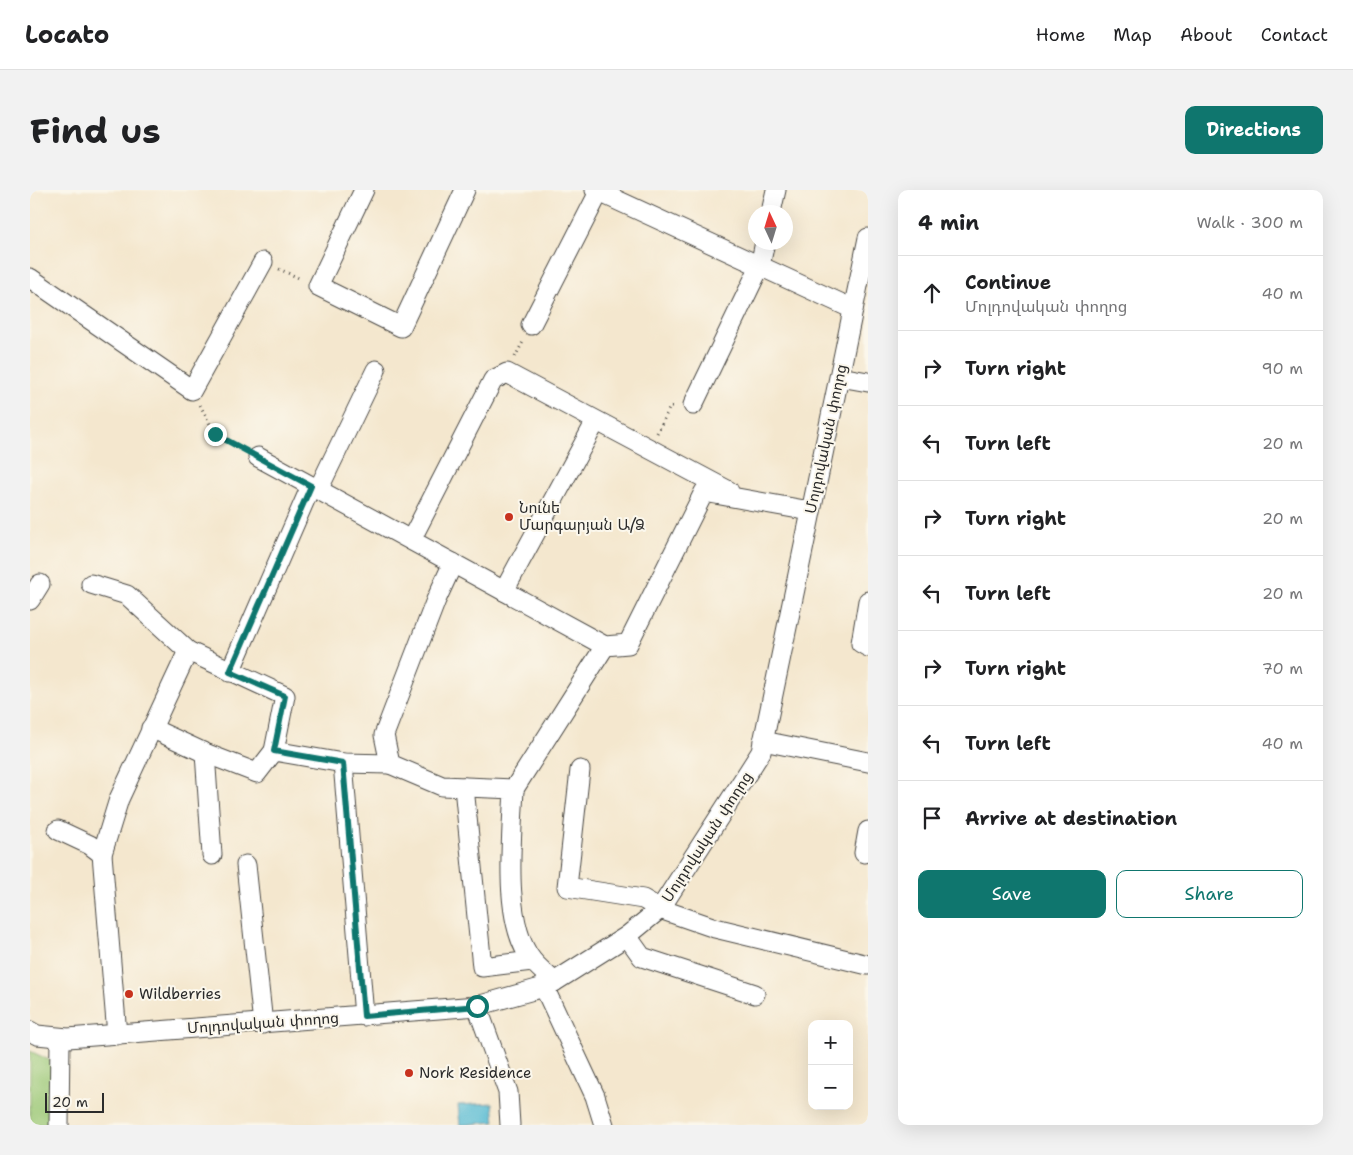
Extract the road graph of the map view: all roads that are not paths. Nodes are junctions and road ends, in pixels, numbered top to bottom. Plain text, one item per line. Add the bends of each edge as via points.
1 (364, 190) edge
2 (466, 190) edge
3 (776, 190) edge
4 (597, 191) edge
5 (773, 205) edge
6 (868, 238) edge
7 (763, 250) edge
8 (263, 262) road end
9 (760, 266) junction
10 (30, 278) edge
11 (854, 309) junction
12 (531, 325) road end
13 (376, 370) dead end
14 (840, 377) junction
15 (868, 382) edge
16 (692, 405) road end
17 (596, 421) junction
18 (258, 457) road end
19 (314, 488) junction
20 (746, 499) junction
21 (810, 510) junction
22 (411, 540) junction
23 (453, 563) junction
24 (40, 584) dead end
25 (91, 584) dead end
26 (504, 591) junction
27 (30, 600) edge
28 (868, 601) edge
29 (604, 646) junction
30 (868, 647) edge
31 (188, 651) junction
32 (230, 672) junction
33 (151, 728) junction
34 (763, 741) junction
35 (274, 751) junction
36 (205, 753) junction
37 (868, 762) edge
38 (343, 763) junction
39 (390, 764) junction
40 (580, 770) dead end
41 (464, 787) junction
42 (514, 789) junction
43 (58, 830) dead end
44 (868, 831) edge
45 (864, 853) dead end
46 (102, 854) junction
47 (212, 855) dead end
48 (246, 865) dead end
49 (660, 909) junction
50 (627, 936) junction
51 (532, 961) junction
52 (868, 965) edge
53 (549, 984) junction
54 (755, 994) dead end
55 (477, 1006) junction
56 (364, 1016) junction
57 (263, 1024) junction
58 (30, 1031) edge
59 (118, 1035) junction
60 (60, 1039) junction
61 (59, 1125) edge
62 (510, 1125) edge
63 (604, 1125) edge

1 - 2 street via 318,286 401,327
3 - 5 street
4 - 9 street
4 - 12 street
6 - 11 street, Մոլդովական փողոց
7 - 9 street
8 - 10 street via 192,390
9 - 11 street
9 - 16 street
11 - 14 street, Մոլդովական փողոց
13 - 19 street
14 - 15 street
14 - 21 street, Մոլդովական փողոց
17 - 20 street
17 - 22 street via 507,373 493,380
17 - 26 street
18 - 19 street
19 - 22 street
19 - 32 street
20 - 21 street
20 - 29 street via 704,492 628,644
21 - 34 street, Մոլդովական փողոց
22 - 23 street
23 - 26 street
23 - 39 street via 384,735
24 - 27 street
25 - 31 street via 127,595
26 - 29 street
28 - 30 street via 861,643
29 - 42 street
31 - 32 street
31 - 33 street
32 - 35 street via 285,696
33 - 36 street
33 - 46 street via 119,799
34 - 37 street
34 - 49 street, Մոլդովական փողոց via 761,752
35 - 36 street via 257,773
35 - 38 street
36 - 47 street
38 - 39 street
38 - 56 street
39 - 41 street via 442,786
40 - 49 street via 568,887 643,899
41 - 42 street
41 - 51 street via 482,967
42 - 51 street via 511,878 515,925
43 - 46 street
44 - 45 street
46 - 59 street
48 - 57 street
49 - 50 street, Մոլդովական փողոց
49 - 52 street via 715,928
50 - 53 street, Մոլդովական փողոց
50 - 54 street via 642,957
51 - 53 street
53 - 55 street, Մոլդովական փողոց
53 - 63 street
55 - 56 street, Մոլդովական փողոց
55 - 62 street via 508,1092
56 - 57 street, Մոլդովական փողոց
57 - 59 street, Մոլդովական փողոց
58 - 60 street, Մոլդովական փողոց
59 - 60 street, Մոլդովական փողոց
60 - 61 street

